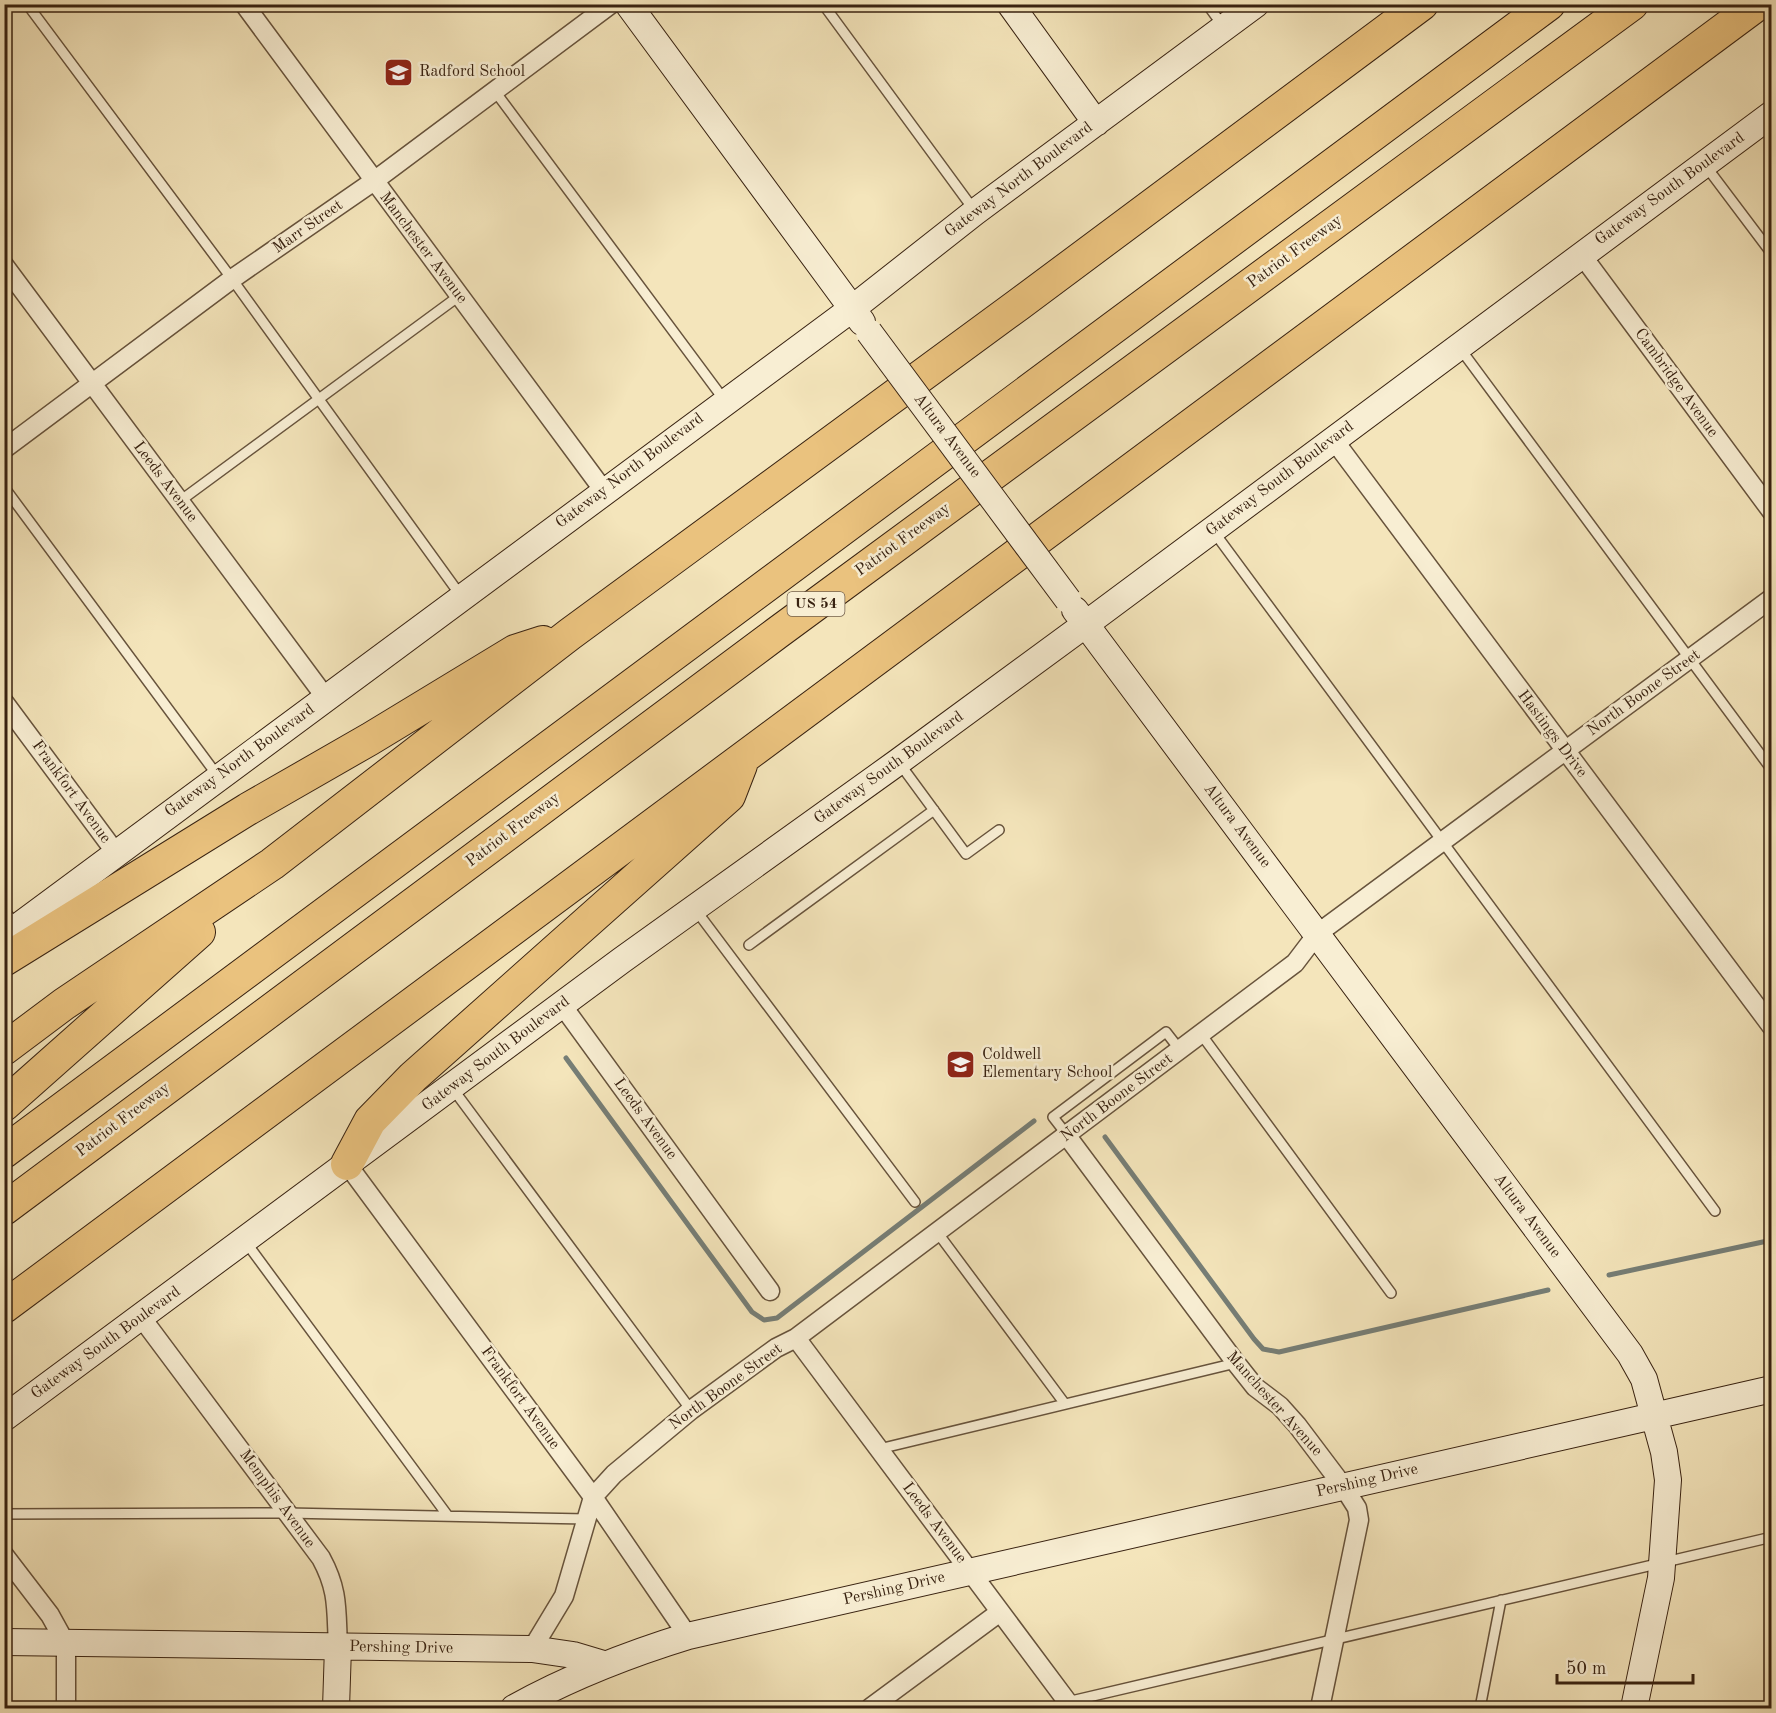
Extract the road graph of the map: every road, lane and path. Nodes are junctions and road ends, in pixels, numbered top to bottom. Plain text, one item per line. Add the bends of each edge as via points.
1 (27, 4) edge
2 (244, 4) edge
3 (611, 4) edge
4 (628, 4) edge
5 (823, 4) edge
6 (1010, 4) edge
7 (1207, 4) edge
8 (1256, 4) edge
9 (1422, 4) edge
10 (1549, 4) edge
11 (1632, 4) edge
12 (1758, 4) edge
13 (1224, 28) junction
14 (494, 90) junction
15 (1772, 114) edge
16 (1096, 123) junction
17 (1705, 165) junction
18 (374, 181) junction
19 (975, 212) junction
20 (1581, 254) junction
21 (1772, 254) edge
22 (4, 265) edge
23 (232, 279) junction
24 (459, 296) junction
25 (853, 308) junction
26 (1458, 346) junction
27 (92, 383) junction
28 (318, 399) junction
29 (725, 401) junction
30 (1333, 440) junction
31 (4, 449) edge
32 (4, 488) edge
33 (604, 491) junction
34 (180, 501) junction
35 (1772, 512) edge
36 (1212, 530) junction
37 (462, 598) junction
38 (1772, 598) edge
39 (1086, 624) junction
40 (570, 634) junction
41 (1690, 659) junction
42 (327, 698) junction
43 (4, 702) edge
44 (1564, 752) junction
45 (744, 758) junction
46 (898, 762) junction
47 (1772, 770) edge
48 (219, 777) junction
49 (934, 810) junction
50 (999, 830) dead end
51 (1443, 842) junction
52 (116, 853) junction
53 (272, 864) junction
54 (694, 909) junction
55 (9, 925) edge
56 (1317, 934) junction
57 (749, 945) dead end
58 (4, 960) edge
59 (562, 1005) junction
60 (1772, 1027) edge
61 (1201, 1034) junction
62 (4, 1049) edge
63 (451, 1087) junction
64 (4, 1105) edge
65 (1067, 1136) junction
66 (4, 1152) edge
67 (347, 1164) junction
68 (915, 1202) dead end
69 (4, 1209) edge
70 (1715, 1211) dead end
71 (938, 1232) junction
72 (245, 1241) junction
73 (770, 1291) dead end
74 (1390, 1293) dead end
75 (4, 1307) edge
76 (141, 1317) junction
77 (796, 1338) junction
78 (1236, 1363) junction
79 (1772, 1389) edge
80 (1065, 1404) junction
81 (691, 1410) junction
82 (1655, 1417) junction
83 (4, 1418) edge
84 (879, 1449) junction
85 (1343, 1486) junction
86 (593, 1497) junction
87 (287, 1513) junction
88 (4, 1514) edge
89 (448, 1516) junction
90 (587, 1519) junction
91 (1772, 1537) edge
92 (4, 1555) edge
93 (1662, 1562) junction
94 (970, 1571) junction
95 (1501, 1600) junction
96 (1000, 1612) junction
97 (688, 1636) junction
98 (1334, 1640) junction
99 (4, 1642) edge
100 (66, 1644) junction
101 (338, 1647) junction
102 (532, 1649) junction
103 (603, 1664) junction
104 (1070, 1705) edge
105 (66, 1708) edge
106 (336, 1708) edge
107 (514, 1708) edge
108 (870, 1708) edge
109 (1320, 1708) edge
110 (1480, 1708) edge
111 (1634, 1708) edge

1 - 23 lane
2 - 18 street, Manchester Avenue
3 - 14 street, Marr Street
4 - 25 main road, Altura Avenue
5 - 19 lane
6 - 16 main road
7 - 13 lane
8 - 13 main road, Gateway North Boulevard
9 - 40 highway
10 - 66 highway, US 54
11 - 69 highway, Patriot Freeway / US 54 via 777,633
12 - 45 highway
13 - 16 main road, Gateway North Boulevard
14 - 18 street, Marr Street
14 - 29 lane
15 - 17 main road, Gateway South Boulevard
16 - 19 main road, Gateway North Boulevard
17 - 20 main road, Gateway South Boulevard
17 - 21 lane
18 - 23 street, Marr Street
18 - 24 street, Manchester Avenue
19 - 25 main road, Gateway North Boulevard
20 - 26 main road, Gateway South Boulevard
20 - 35 street, Cambridge Avenue
22 - 27 street, Leeds Avenue
23 - 27 street, Marr Street
23 - 28 lane
24 - 28 lane
24 - 33 street, Manchester Avenue
25 - 29 main road, Gateway North Boulevard
25 - 39 main road, Altura Avenue, bridge
26 - 30 main road, Gateway South Boulevard
26 - 41 lane
27 - 31 street, Marr Street
27 - 34 street, Leeds Avenue
28 - 34 lane
28 - 37 lane
29 - 33 main road, Gateway North Boulevard
30 - 36 main road, Gateway South Boulevard
30 - 44 street, Hastings Drive
32 - 48 lane
33 - 37 main road, Gateway North Boulevard
34 - 42 street, Leeds Avenue
36 - 39 main road, Gateway South Boulevard
36 - 51 lane
37 - 42 main road, Gateway North Boulevard
38 - 41 street, North Boone Street
39 - 46 main road, Gateway South Boulevard
39 - 56 main road, Altura Avenue
40 - 53 highway
40 - 58 highway via 515,651 228,821
41 - 44 street, North Boone Street
41 - 47 lane
42 - 48 main road, Gateway North Boulevard
43 - 52 street, Frankfort Avenue
44 - 51 street, North Boone Street
44 - 60 street, Hastings Drive
45 - 67 highway via 729,796 413,1077 370,1121
45 - 75 highway
46 - 49 lane
46 - 54 main road, Gateway South Boulevard
48 - 52 main road, Gateway North Boulevard
49 - 50 lane via 966,854
49 - 57 lane
51 - 56 street, North Boone Street
51 - 70 lane
52 - 55 main road, Gateway North Boulevard
53 - 62 highway
53 - 64 highway
54 - 59 main road, Gateway South Boulevard
54 - 68 lane
56 - 61 street, North Boone Street via 1295,963
56 - 82 main road, Altura Avenue via 1630,1354 1644,1380
59 - 63 main road, Gateway South Boulevard
59 - 73 street, Leeds Avenue
61 - 65 street, North Boone Street
61 - 74 lane
63 - 67 main road, Gateway South Boulevard
63 - 81 lane
65 - 71 street, North Boone Street
65 - 78 street, Manchester Avenue
67 - 72 main road, Gateway South Boulevard
67 - 86 street, Frankfort Avenue
71 - 77 street, North Boone Street
71 - 80 lane
72 - 76 main road, Gateway South Boulevard
72 - 89 lane
76 - 83 main road, Gateway South Boulevard
76 - 87 street, Memphis Avenue
77 - 81 street, North Boone Street via 776,1348
77 - 84 street, Leeds Avenue
78 - 80 lane
78 - 85 street, Manchester Avenue via 1255,1387 1297,1425
79 - 82 main road, Pershing Drive
80 - 84 lane
81 - 86 street, North Boone Street via 614,1474
82 - 85 main road, Pershing Drive
82 - 93 main road, Altura Avenue via 1668,1480
84 - 94 street, Leeds Avenue
85 - 94 main road, Pershing Drive
85 - 98 street, Manchester Avenue via 1357,1508 1359,1520
86 - 90 street, North Boone Street
86 - 97 street, Frankfort Avenue
87 - 88 lane
87 - 89 lane
87 - 101 street, Memphis Avenue via 331,1577 336,1594
89 - 90 lane
90 - 102 street, North Boone Street via 564,1596
91 - 93 lane
92 - 100 street via 50,1615
93 - 95 lane
93 - 111 main road, Altura Avenue
94 - 96 street, Leeds Avenue
94 - 97 main road, Pershing Drive
95 - 98 lane
95 - 110 lane
96 - 104 street, Leeds Avenue
96 - 108 street
97 - 103 main road, Pershing Drive
98 - 104 lane
98 - 109 street, Manchester Avenue
99 - 100 main road, Pershing Drive
100 - 101 main road, Pershing Drive
100 - 105 street
101 - 102 main road, Pershing Drive
101 - 106 main road, Memphis Avenue
102 - 103 main road, Pershing Drive
103 - 107 main road

